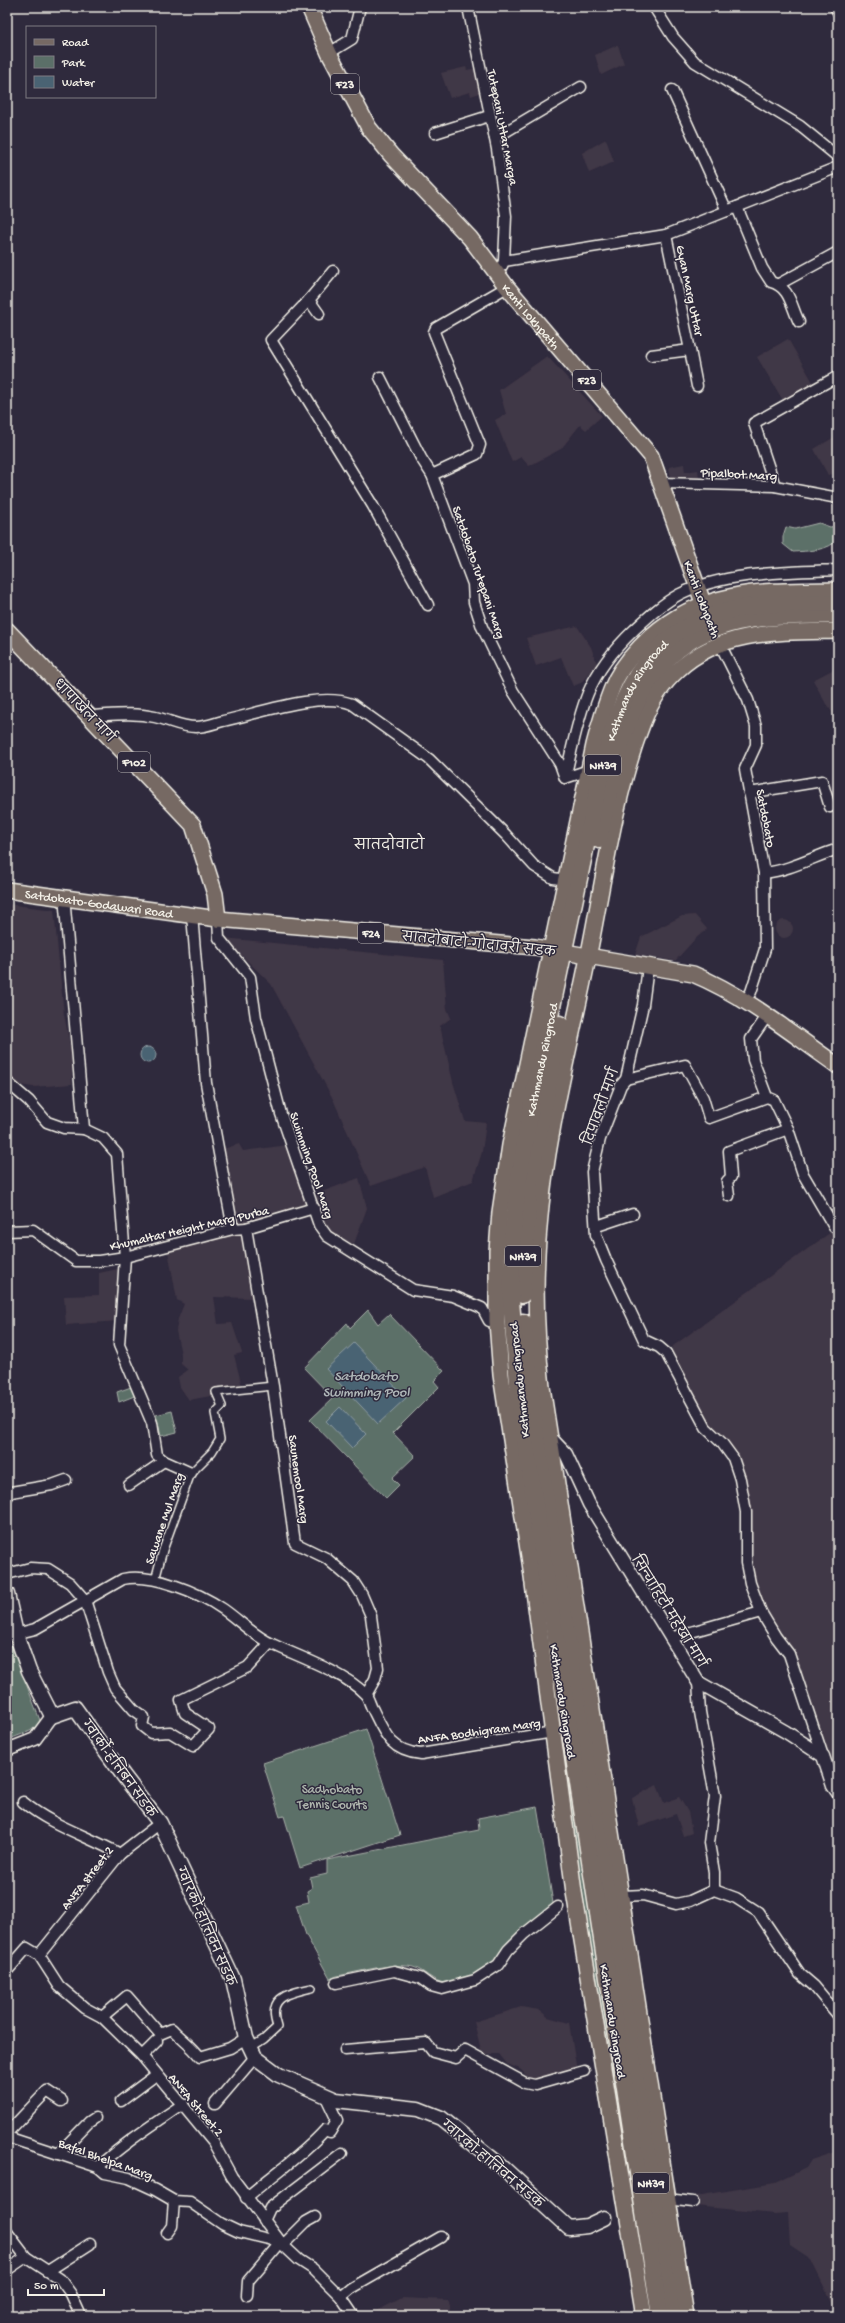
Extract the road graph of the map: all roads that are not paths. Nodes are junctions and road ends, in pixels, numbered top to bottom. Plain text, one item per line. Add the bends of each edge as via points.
1 (309, 7) edge
2 (360, 7) edge
3 (468, 7) edge
4 (654, 7) edge
5 (835, 7) edge
6 (838, 12) edge
7 (329, 53) junction
8 (581, 87) dead end
9 (672, 90) dead end
10 (490, 116) junction
11 (435, 133) dead end
12 (495, 138) junction
13 (838, 157) edge
14 (838, 167) edge
15 (738, 207) junction
16 (727, 210) junction
17 (666, 234) junction
18 (838, 252) edge
19 (504, 261) junction
20 (333, 271) dead end
21 (502, 281) junction
22 (779, 284) junction
23 (309, 300) junction
24 (319, 314) dead end
25 (799, 322) dead end
26 (690, 350) junction
27 (652, 355) dead end
28 (838, 376) edge
29 (380, 377) dead end
30 (697, 386) dead end
31 (432, 475) junction
32 (662, 484) junction
33 (775, 486) junction
34 (838, 498) edge
35 (838, 570) edge
36 (698, 588) junction
37 (838, 590) edge
38 (838, 603) edge
39 (428, 605) dead end
40 (838, 615) edge
41 (711, 623) junction
42 (7, 630) edge
43 (838, 631) edge
44 (91, 716) junction
45 (590, 770) junction
46 (565, 778) junction
47 (749, 793) junction
48 (830, 807) dead end
49 (838, 849) edge
50 (764, 872) junction
51 (566, 880) junction
52 (7, 890) edge
53 (64, 896) junction
54 (192, 915) junction
55 (218, 919) junction
56 (569, 953) junction
57 (648, 967) junction
58 (744, 1002) junction
59 (767, 1016) junction
60 (837, 1064) edge
61 (626, 1079) junction
62 (7, 1082) edge
63 (767, 1097) junction
64 (84, 1129) junction
65 (788, 1129) junction
66 (729, 1196) dead end
67 (314, 1208) junction
68 (633, 1214) dead end
69 (597, 1226) junction
70 (834, 1227) dead end
71 (233, 1228) junction
72 (246, 1228) junction
73 (7, 1231) edge
74 (125, 1257) junction
75 (497, 1322) junction
76 (273, 1386) junction
77 (549, 1436) junction
78 (164, 1461) junction
79 (191, 1473) junction
80 (66, 1480) dead end
81 (129, 1485) dead end
82 (7, 1497) edge
83 (7, 1574) edge
84 (155, 1580) junction
85 (7, 1594) edge
86 (85, 1600) junction
87 (761, 1612) junction
88 (11, 1629) edge
89 (670, 1638) junction
90 (270, 1643) junction
91 (698, 1682) junction
92 (366, 1694) junction
93 (52, 1716) junction
94 (553, 1732) junction
95 (7, 1750) edge
96 (823, 1756) junction
97 (838, 1793) edge
98 (23, 1802) dead end
99 (160, 1823) junction
100 (120, 1854) junction
101 (714, 1890) junction
102 (622, 1896) junction
103 (558, 1907) dead end
104 (39, 1955) junction
105 (7, 1971) edge
106 (336, 1983) dead end
107 (312, 1988) dead end
108 (838, 2015) edge
109 (102, 2017) junction
110 (157, 2042) dead end
111 (250, 2048) junction
112 (345, 2050) dead end
113 (624, 2050) junction
114 (142, 2056) junction
115 (584, 2071) dead end
116 (156, 2075) junction
117 (325, 2095) junction
118 (62, 2101) dead end
119 (121, 2101) dead end
120 (184, 2104) junction
121 (215, 2104) dead end
122 (95, 2118) dead end
123 (7, 2133) edge
124 (7, 2137) edge
125 (342, 2153) dead end
126 (58, 2154) junction
127 (98, 2167) junction
128 (246, 2198) junction
129 (667, 2199) junction
130 (174, 2201) junction
131 (693, 2202) dead end
132 (315, 2217) dead end
133 (604, 2218) dead end
134 (264, 2221) junction
135 (7, 2232) edge
136 (167, 2233) dead end
137 (441, 2237) dead end
138 (282, 2243) junction
139 (90, 2244) dead end
140 (26, 2257) junction
141 (7, 2270) edge
142 (48, 2272) junction
143 (247, 2295) dead end
144 (341, 2297) junction
145 (81, 2316) edge
146 (354, 2316) edge
147 (644, 2316) edge
148 (660, 2316) edge
149 (672, 2316) edge
150 (686, 2316) edge

1 - 7 main road, Kanti Lokhpath / F23
2 - 7 street via 352,39
3 - 10 street, Tutepani Uttar Marga
4 - 13 street via 673,37 695,62 800,126
5 - 6 street
7 - 21 main road, Kanti Lokhpath / F23 via 369,128 391,155 470,238
8 - 12 street
9 - 16 street
10 - 11 street
10 - 12 street, Tutepani Uttar Marga
12 - 19 street, Tutepani Uttar Marga via 506,216
14 - 15 street
15 - 16 street
15 - 22 street via 762,268 771,282
16 - 17 street
17 - 19 street
17 - 26 street, Gyan Marg Uttar
18 - 22 street
19 - 21 street, Tutepani Uttar Marga
20 - 23 street
21 - 31 street via 434,332 480,445 477,454
21 - 32 main road, Kanti Lokhpath / F23 via 651,456
22 - 25 street via 788,293
23 - 24 street
23 - 39 street via 271,340 373,506
26 - 27 street, Gyan Marg Uttar
26 - 30 street, Gyan Marg Uttar
28 - 33 street via 754,422
29 - 31 street, Satdobato Tutepani Marg
31 - 46 street, Satdobato Tutepani Marg via 473,584 474,602 482,627 512,691 560,764
32 - 33 street, Pipalbot Marg
32 - 36 main road, Kanti Lokhpath / F23
33 - 34 street, Pipalbot Marg
35 - 36 street via 721,581
36 - 41 main road, Kanti Lokhpath / F23
36 - 46 street via 679,595 645,620 612,654 596,676 582,710
37 - 41 main road via 745,594
38 - 41 highway, Kathmandu Ringroad / NH39 via 748,607
40 - 41 highway, Kathmandu Ringroad / NH39
41 - 43 main road via 744,636
41 - 45 main road via 669,621 629,658 607,701
41 - 47 street, Satdobato via 748,700 756,726 756,745 745,769
41 - 56 highway, Kathmandu Ringroad / NH39 via 670,656 650,680 631,711 617,757
42 - 44 main road, धापाखेल मार्ग / F102
44 - 51 street via 135,713 197,727 278,707 341,700 352,704 429,760 506,834 534,866 553,878
44 - 55 main road, धापाखेल मार्ग / F102 via 193,825 215,894
45 - 46 street
45 - 51 main road
47 - 48 street via 822,781
47 - 50 street, Satdobato
49 - 50 street via 802,864
50 - 58 street, Satdobato via 765,948 751,992
51 - 56 main road
52 - 53 main road, Satdobato-Godawari Road / F24
53 - 54 main road, Satdobato-Godawari Road / F24
53 - 64 street
54 - 55 main road, सातदोबाटो-गोदावरी सडक / F24
54 - 71 street via 206,1083
55 - 56 main road, सातदोबाटो-गोदावरी सडक / F24
55 - 67 street, Swimming Pool Marg via 219,938 250,977 256,1018 281,1114
56 - 57 main road, सातदोबाटो-गोदावरी सडक
56 - 75 main road via 504,1186 497,1244
56 - 77 main road via 552,1134 538,1230 539,1348
56 - 113 highway, Kathmandu Ringroad / NH39 via 530,1180 523,1264 522,1322
57 - 58 main road, सातदोबाटो-गोदावरी सडक via 693,974 714,983
57 - 61 street, दिपावली मार्ग via 643,1005
58 - 59 main road, सातदोबाटो-गोदावरी सडक
59 - 60 main road, सातदोबाटो-गोदावरी सडक
59 - 63 street via 751,1038 753,1060
61 - 63 street via 685,1065 703,1098 709,1118
61 - 69 street, दिपावली मार्ग via 621,1085 600,1139 592,1172
62 - 64 street via 29,1101 47,1122 64,1128
63 - 65 street via 774,1100
64 - 74 street via 104,1138 117,1154
65 - 66 street via 729,1151
65 - 70 street via 803,1174
67 - 72 street, Khumaltar Height Marg Purba
67 - 75 street, Swimming Pool Marg via 319,1225 327,1236 413,1290 463,1299 482,1308 489,1321
68 - 69 street
69 - 87 street, दिपावली मार्ग via 596,1236 644,1340 659,1346 666,1353 706,1428 722,1442 733,1458 746,1512 746,1563 750,1583
71 - 72 street, Khumaltar Height Marg Purba
71 - 74 street, Khumaltar Height Marg Purba
72 - 76 street, Saunemool Marg
73 - 74 street, Khumaltar Height Marg Purba via 33,1230 76,1260 99,1261
74 - 78 street via 119,1345 152,1424 157,1456
75 - 94 main road via 503,1393 531,1569
76 - 79 street, Sawane Mul Marg via 216,1392 222,1406 215,1413 220,1439 212,1452
76 - 92 street, Saunemool Marg via 295,1543 326,1558 339,1568 352,1581 371,1616 378,1668
77 - 89 street, सिन्चाहिटी महेखा मार्ग via 566,1454 589,1504
77 - 102 main road
78 - 79 street
78 - 81 street
79 - 84 street, Sawane Mul Marg
80 - 82 street via 11,1492
83 - 86 street via 30,1568 48,1569 70,1583
84 - 86 street via 134,1577 123,1579
84 - 90 street via 186,1590 221,1607
85 - 88 main road
86 - 88 street via 35,1629
86 - 90 street via 115,1688 134,1710 144,1717 142,1726 150,1732 170,1732 193,1746 209,1729 185,1713 181,1700 248,1667
87 - 89 street
87 - 96 street via 789,1654
88 - 93 main road
89 - 91 street, सिन्चाहिटी महेखा मार्ग
90 - 92 street via 321,1666
91 - 96 street, सिन्चाहिटी महेखा मार्ग
91 - 101 street via 700,1712 716,1796 709,1843
92 - 94 street, ANFA Bodhigram Marg via 388,1738 402,1751 409,1753 421,1754
93 - 95 street via 35,1739
93 - 99 main road, ग्वार्को-हत्तिबन सडक via 75,1708
94 - 147 main road via 574,1892
96 - 97 street via 832,1786
98 - 100 street via 42,1817
99 - 100 street, ANFA street 2
99 - 111 main road, ग्वारको-हात्तिवन सडक via 233,1979
100 - 104 street, ANFA street 2
101 - 102 street via 690,1901 676,1904 643,1894
101 - 108 street via 736,1898 758,1912 800,1974 819,1991
102 - 129 main road
103 - 106 street via 524,1934 498,1965 475,1980 442,1989 431,1986 420,1978 394,1972
104 - 105 street via 27,1948
104 - 109 street, ANFA Street 2 via 59,1986 85,2008
107 - 111 street via 282,1997 273,2014 277,2027
109 - 111 street via 127,1996 160,2034 172,2029 180,2038 190,2043 200,2057 224,2050
109 - 114 street, ANFA Street 2
110 - 114 street
111 - 117 main road, ग्वारको-हात्तिवन सडक via 279,2075
111 - 121 street
112 - 115 street via 426,2043 433,2052 456,2058 465,2050 525,2083 535,2085
113 - 148 highway, Kathmandu Ringroad / NH39
113 - 149 highway, Kathmandu Ringroad / NH39
114 - 116 street, ANFA Street 2
116 - 119 street
116 - 120 street, ANFA Street 2
117 - 128 street via 337,2120 330,2132 325,2130 308,2149 273,2174
117 - 133 main road, ग्वारको-हात्तिवन सडक via 349,2102 406,2107 430,2113 441,2118 495,2161 569,2228 587,2226
118 - 123 street via 47,2091
120 - 127 street via 145,2129
120 - 128 street, ANFA Street 2 via 213,2142
122 - 126 street via 88,2122
124 - 126 street, Bafal Bhelpa Marg
125 - 134 street via 270,2208
126 - 127 street, Bafal Bhelpa Marg
127 - 130 street, Bafal Bhelpa Marg via 106,2173 129,2178 156,2190
128 - 134 street, ANFA Street 2
129 - 131 street
129 - 150 main road
130 - 136 street via 172,2226
130 - 138 street, Bafal Bhelpa Marg via 190,2202 222,2224 239,2232
132 - 138 street
134 - 138 street, ANFA Street 2
135 - 140 street
137 - 144 street via 352,2288
138 - 143 street via 248,2282
138 - 144 street, ANFA Street 2
139 - 142 street
140 - 141 street
140 - 142 street
142 - 145 street via 60,2279 72,2294
144 - 146 street, ANFA Street 2

